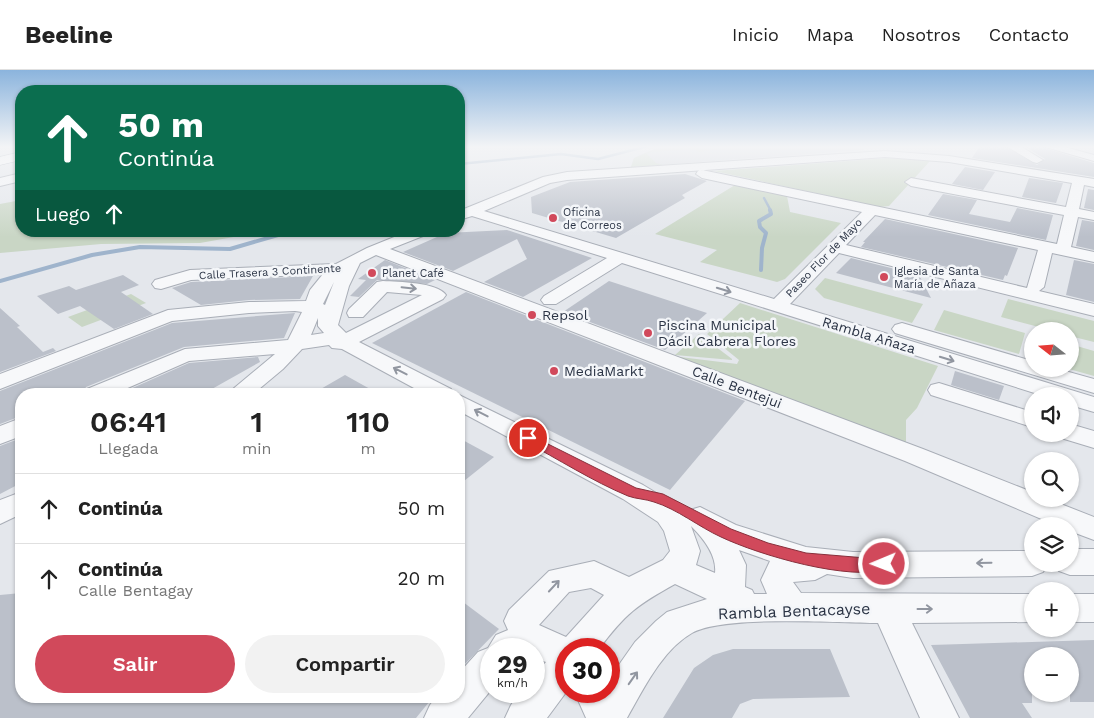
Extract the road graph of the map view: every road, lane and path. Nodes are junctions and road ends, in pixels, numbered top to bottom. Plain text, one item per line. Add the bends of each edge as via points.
1 (566, 176) edge
2 (715, 176) edge
3 (937, 176) edge
4 (1049, 176) edge
5 (15, 177) edge
6 (0, 181) edge
7 (1079, 181) junction
8 (910, 182) dead end
9 (1094, 183) edge
10 (513, 193) junction
11 (872, 210) junction
12 (471, 211) edge
13 (1071, 212) junction
14 (1094, 216) edge
15 (907, 217) junction
16 (465, 223) edge
17 (559, 227) junction
18 (527, 230) junction
19 (410, 237) edge
20 (835, 247) junction
21 (1046, 247) junction
22 (377, 250) junction
23 (1063, 250) junction
24 (1094, 257) edge
25 (619, 258) junction
26 (346, 273) junction
27 (161, 284) dead end
28 (383, 286) junction
29 (1035, 287) dead end
30 (550, 300) dead end
31 (782, 301) junction
32 (310, 304) junction
33 (1094, 310) edge
34 (356, 313) junction
35 (331, 314) junction
36 (380, 324) junction
37 (345, 343) junction
38 (293, 346) junction
39 (1024, 366) edge
40 (1067, 378) edge
41 (0, 382) edge
42 (1094, 386) edge
43 (1038, 387) edge
44 (109, 388) edge
45 (246, 388) edge
46 (252, 388) edge
47 (431, 388) edge
48 (939, 390) dead end
49 (1079, 400) edge
50 (465, 405) edge
51 (1094, 405) edge
52 (1024, 417) edge
53 (15, 429) edge
54 (1079, 435) edge
55 (0, 436) edge
56 (1094, 440) edge
57 (633, 492) junction
58 (15, 505) edge
59 (0, 513) edge
60 (700, 518) junction
61 (1094, 529) edge
62 (1079, 562) edge
63 (1094, 562) edge
64 (1024, 563) edge
65 (853, 565) junction
66 (674, 569) junction
67 (629, 593) junction
68 (728, 603) junction
69 (1024, 608) edge
70 (1079, 608) edge
71 (1094, 608) edge
72 (780, 609) junction
73 (888, 609) junction
74 (513, 635) edge
75 (587, 638) edge
76 (555, 649) edge
77 (480, 676) edge
78 (555, 678) edge
79 (465, 693) edge
80 (456, 703) edge
81 (602, 711) edge
82 (443, 718) edge
83 (524, 718) edge
84 (940, 718) edge

1 - 10 street
2 - 11 street
3 - 15 street
4 - 7 street
5 - 6 street
7 - 9 street
7 - 13 street
8 - 13 street
10 - 12 street
10 - 17 street via 507,203 512,210
11 - 15 street
11 - 20 street, Paseo Flor de Mayo
12 - 17 street
12 - 18 street
13 - 14 street
13 - 23 street
15 - 21 street
16 - 18 street via 486,221
17 - 31 street, Rambla Añaza
18 - 25 street, Rambla Añaza
19 - 22 street
20 - 31 street, Paseo Flor de Mayo
20 - 33 street
21 - 23 street
21 - 29 street
22 - 26 street
22 - 61 street, Calle Bentejui via 914,455
23 - 24 street
25 - 30 street
25 -> 31 street, Rambla Añaza
26 - 27 street, Calle Trasera 3 Continente via 190,275
26 - 28 street
26 - 32 street via 322,284
26 - 35 street
28 - 34 street
28 -> 36 street via 424,290 437,295
31 - 39 street, Rambla Añaza
31 -> 43 street, Rambla Añaza
32 - 35 street
32 - 38 street via 305,328
32 - 41 street via 168,316
34 - 35 street
34 - 36 street
35 - 37 street via 330,332
36 - 37 street
37 - 38 street via 322,339
37 - 46 street via 308,350 270,380
47 -> 37 street
38 - 44 street via 185,355
38 - 45 street via 284,358
40 - 42 street
48 - 52 street
49 - 51 street, Rambla Añaza
57 -> 50 street
53 - 55 street
54 - 56 street
57 - 60 street via 658,497
57 - 66 street via 668,514 678,529 685,550 682,562
58 - 59 street
60 - 65 street via 726,533 766,548 806,559
60 - 68 street via 719,539 731,565
62 - 63 street
64 -> 65 street
65 - 72 street via 781,570 777,580 784,597
66 - 67 street
66 - 68 street
74 -> 67 street via 560,580 594,574
67 - 75 street via 608,611
68 - 72 street, Rambla Bentacayse
81 -> 68 street, Rambla Bentacayse via 658,641 680,623
73 -> 69 street, Rambla Bentacayse
70 - 71 street
72 - 73 street, Rambla Bentacayse
73 - 84 street
74 - 76 street via 508,646 539,641
77 - 79 street
78 - 83 street
80 - 82 street

